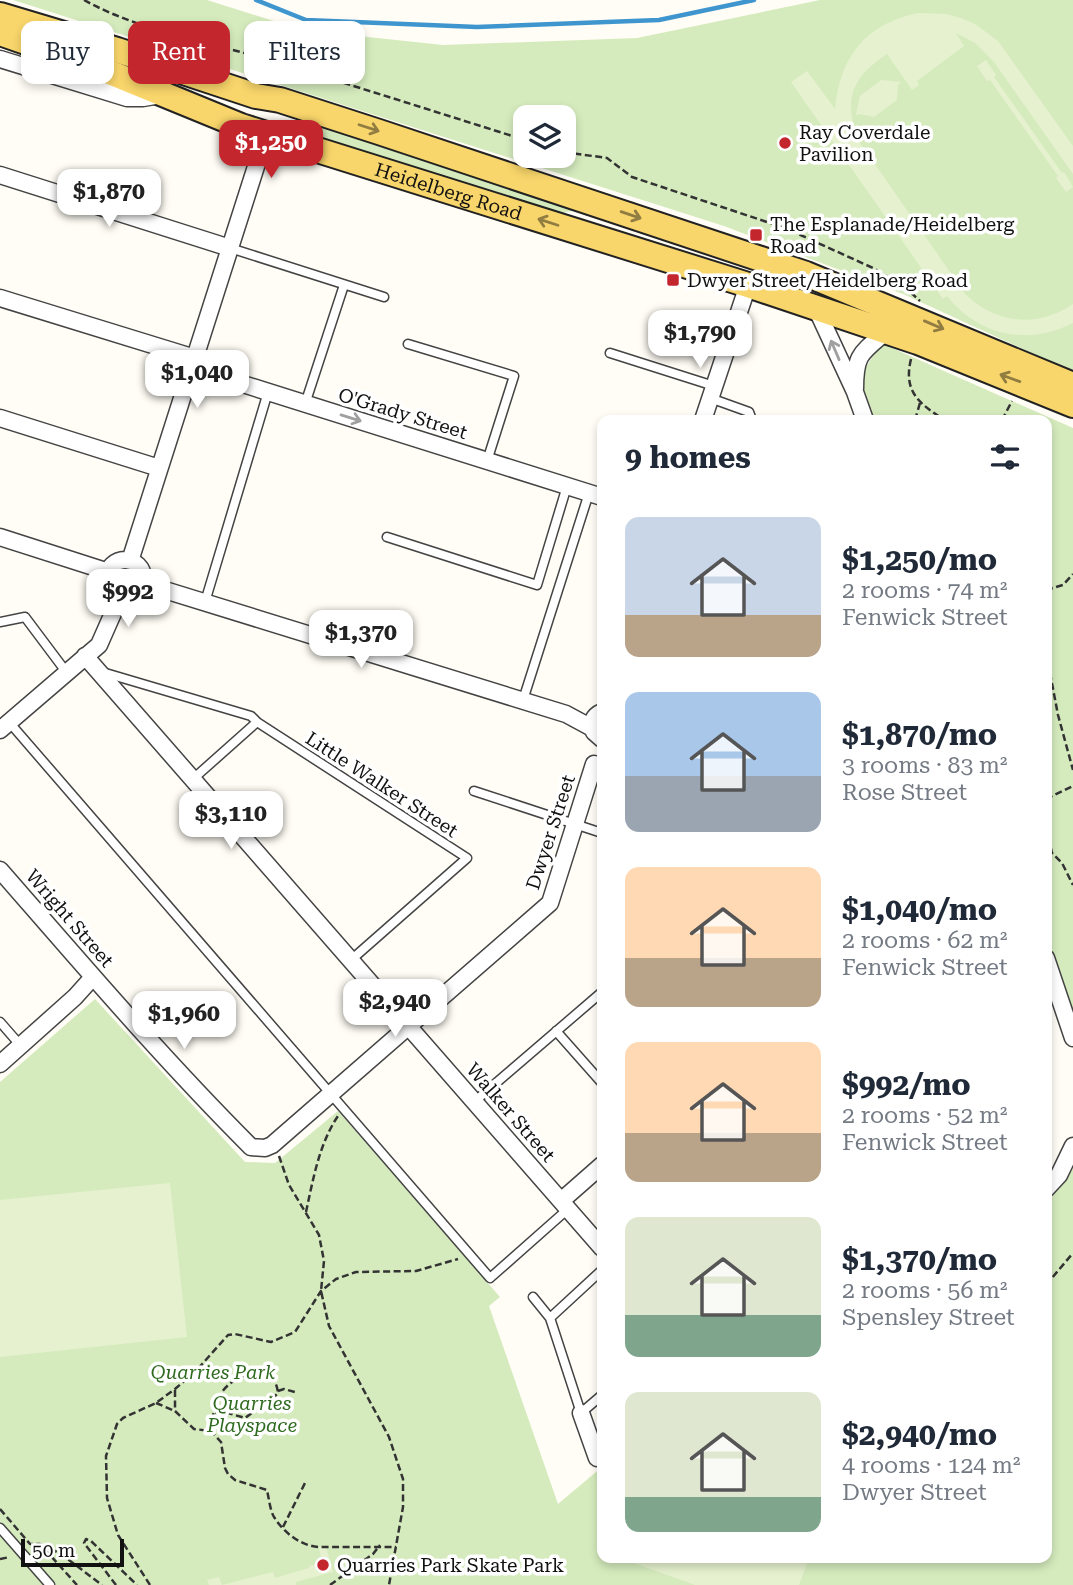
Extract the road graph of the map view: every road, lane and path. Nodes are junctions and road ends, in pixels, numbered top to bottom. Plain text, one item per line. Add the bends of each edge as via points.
1 (84, 0) edge
2 (0, 15) edge
3 (0, 33) edge
4 (0, 59) edge
5 (161, 95) junction
6 (280, 100) junction
7 (267, 132) junction
8 (513, 136) edge
9 (576, 154) edge
10 (0, 175) edge
11 (593, 202) junction
12 (581, 233) junction
13 (230, 248) junction
14 (344, 285) junction
15 (748, 285) junction
16 (384, 297) dead end
17 (0, 298) edge
18 (816, 308) junction
19 (887, 331) junction
20 (921, 332) junction
21 (408, 344) dead end
22 (610, 353) dead end
23 (193, 363) junction
24 (1073, 385) edge
25 (855, 391) junction
26 (268, 392) junction
27 (712, 392) junction
28 (1015, 395) dead end
29 (920, 403) junction
30 (305, 404) junction
31 (1073, 405) edge
32 (705, 415) edge
33 (750, 415) edge
34 (863, 415) edge
35 (916, 415) edge
36 (937, 415) edge
37 (1005, 415) edge
38 (0, 418) edge
39 (487, 461) junction
40 (159, 468) junction
41 (567, 486) junction
42 (597, 493) edge
43 (597, 496) edge
44 (0, 537) edge
45 (387, 537) dead end
46 (130, 561) junction
47 (109, 572) junction
48 (1073, 574) edge
49 (142, 583) junction
50 (1052, 588) edge
51 (121, 595) junction
52 (205, 602) junction
53 (0, 622) edge
54 (85, 656) junction
55 (99, 672) junction
56 (67, 673) junction
57 (1052, 684) edge
58 (523, 700) junction
59 (597, 721) edge
60 (257, 722) junction
61 (5, 726) edge
62 (594, 764) dead end
63 (1073, 770) edge
64 (193, 779) junction
65 (1073, 786) edge
66 (474, 791) dead end
67 (1052, 796) edge
68 (574, 824) junction
69 (597, 831) edge
70 (1052, 853) edge
71 (0, 870) edge
72 (1073, 885) edge
73 (351, 960) junction
74 (1052, 976) edge
75 (93, 977) junction
76 (597, 996) edge
77 (0, 1022) edge
78 (409, 1026) junction
79 (556, 1031) junction
80 (1073, 1038) edge
81 (21, 1046) junction
82 (0, 1064) edge
83 (597, 1077) edge
84 (332, 1093) junction
85 (474, 1102) junction
86 (344, 1108) junction
87 (272, 1145) junction
88 (1073, 1146) edge
89 (597, 1170) edge
90 (1052, 1183) edge
91 (565, 1205) junction
92 (306, 1213) junction
93 (597, 1242) edge
94 (1073, 1253) edge
95 (470, 1254) junction
96 (597, 1275) edge
97 (1052, 1278) edge
98 (321, 1291) junction
99 (533, 1297) dead end
100 (550, 1318) junction
101 (175, 1389) junction
102 (278, 1391) junction
103 (295, 1392) dead end
104 (597, 1399) edge
105 (156, 1403) junction
106 (175, 1411) junction
107 (215, 1413) junction
108 (581, 1413) junction
109 (209, 1430) junction
110 (597, 1458) dead end
111 (306, 1481) dead end
112 (0, 1509) edge
113 (283, 1527) junction
114 (0, 1528) edge
115 (40, 1544) junction
116 (380, 1545) junction
117 (396, 1547) junction
118 (15, 1556) dead end
119 (0, 1559) edge
120 (50, 1585) edge
121 (77, 1585) edge
122 (102, 1585) edge
123 (116, 1585) edge
124 (137, 1585) edge
125 (150, 1585) edge
126 (330, 1585) edge
127 (389, 1585) edge

1 - 8 path via 135,23
2 - 6 main road, Heidelberg Road
3 - 5 main road, Heidelberg Road
4 - 5 street via 127,98
5 - 7 main road, Heidelberg Road
6 - 7 main road
6 -> 11 main road, Heidelberg Road
12 -> 7 main road, Heidelberg Road
7 - 13 street
9 - 20 path via 607,158 632,177 785,228 873,268 906,288 928,311
10 - 13 street
11 - 12 main road
11 -> 20 main road, Heidelberg Road via 806,274
12 - 15 main road, Heidelberg Road
13 - 14 lane
13 - 23 street
14 - 16 lane
14 - 30 lane
15 - 18 main road, Heidelberg Road
15 - 27 street
17 - 23 street, O'Grady Street
18 - 19 main road, Heidelberg Road
25 -> 18 street
19 - 20 main road, Heidelberg Road
19 - 25 street via 863,351 855,366
20 -> 24 main road, Heidelberg Road
20 - 29 path via 908,371 908,383
31 -> 20 main road, Heidelberg Road
21 - 39 lane via 514,376
22 - 27 lane
23 - 26 street, O'Grady Street
23 - 40 street
25 - 34 street
26 - 30 street, O'Grady Street
26 - 52 lane
27 - 32 street
27 - 33 lane
28 - 37 path
29 - 35 path
29 - 36 path
30 -> 39 street, O'Grady Street
38 - 40 street
39 - 41 street, O'Grady Street
40 - 46 street
41 - 42 street, O'Grady Street
41 - 45 lane via 537,585
43 - 58 lane
44 - 47 street
46 - 47 street via 115,563
46 - 49 street via 142,572
47 - 51 street via 111,588
48 - 50 path
49 - 51 street via 131,594
49 - 52 street
51 - 54 street via 104,638
52 - 58 street
53 - 56 lane via 25,617
54 - 55 street, Walker Street
54 - 56 street
55 - 60 lane via 251,716
55 - 64 street, Walker Street
56 - 61 street
57 - 63 path
58 - 59 street
60 - 64 lane
60 - 73 lane, Little Walker Street via 467,858
61 - 84 lane
62 - 68 street, Dwyer Street
64 - 73 street, Walker Street
65 - 67 path
66 - 68 lane
68 - 69 lane
68 - 78 street, Dwyer Street via 550,903
70 - 72 path
71 - 75 street, Wright Street
73 - 78 street, Walker Street
74 - 80 street
75 - 81 street
75 - 87 street, Wright Street via 251,1147
76 - 79 lane
77 - 81 lane
78 - 84 street, Dwyer Street
78 - 85 street, Walker Street
79 - 83 lane
79 - 85 lane
81 - 82 street
84 - 86 lane
84 - 87 street, Dwyer Street
85 - 91 street, Walker Street
86 - 92 path via 330,1127
86 - 95 lane
87 - 92 path
88 - 90 street
89 - 91 street
91 - 93 street, Walker Street
91 - 95 lane via 490,1278
92 - 98 path via 319,1235 324,1261
94 - 97 path
95 - 98 path via 416,1271 356,1272
96 - 100 lane
98 - 101 path via 295,1332 271,1342 228,1335
98 - 117 path via 329,1326 389,1437 403,1479
99 - 100 lane
100 - 108 lane
101 - 105 path
101 - 106 path
102 - 103 path
102 - 107 path via 245,1418
102 - 107 path via 272,1378 257,1372 245,1374 220,1394
104 - 108 lane
105 - 106 path
105 - 125 path via 117,1424 106,1456 107,1498 118,1535
106 - 109 path via 194,1429
107 - 109 path
108 - 110 street
109 - 113 path via 222,1442 228,1474 267,1490 273,1516
111 - 113 path
112 - 115 path via 30,1544
113 - 116 path via 309,1547
114 - 120 lane
115 - 121 path
115 - 122 path
116 - 117 path
116 - 126 path
117 - 127 path
118 - 119 path
123 - 124 path via 84,1543 86,1539

